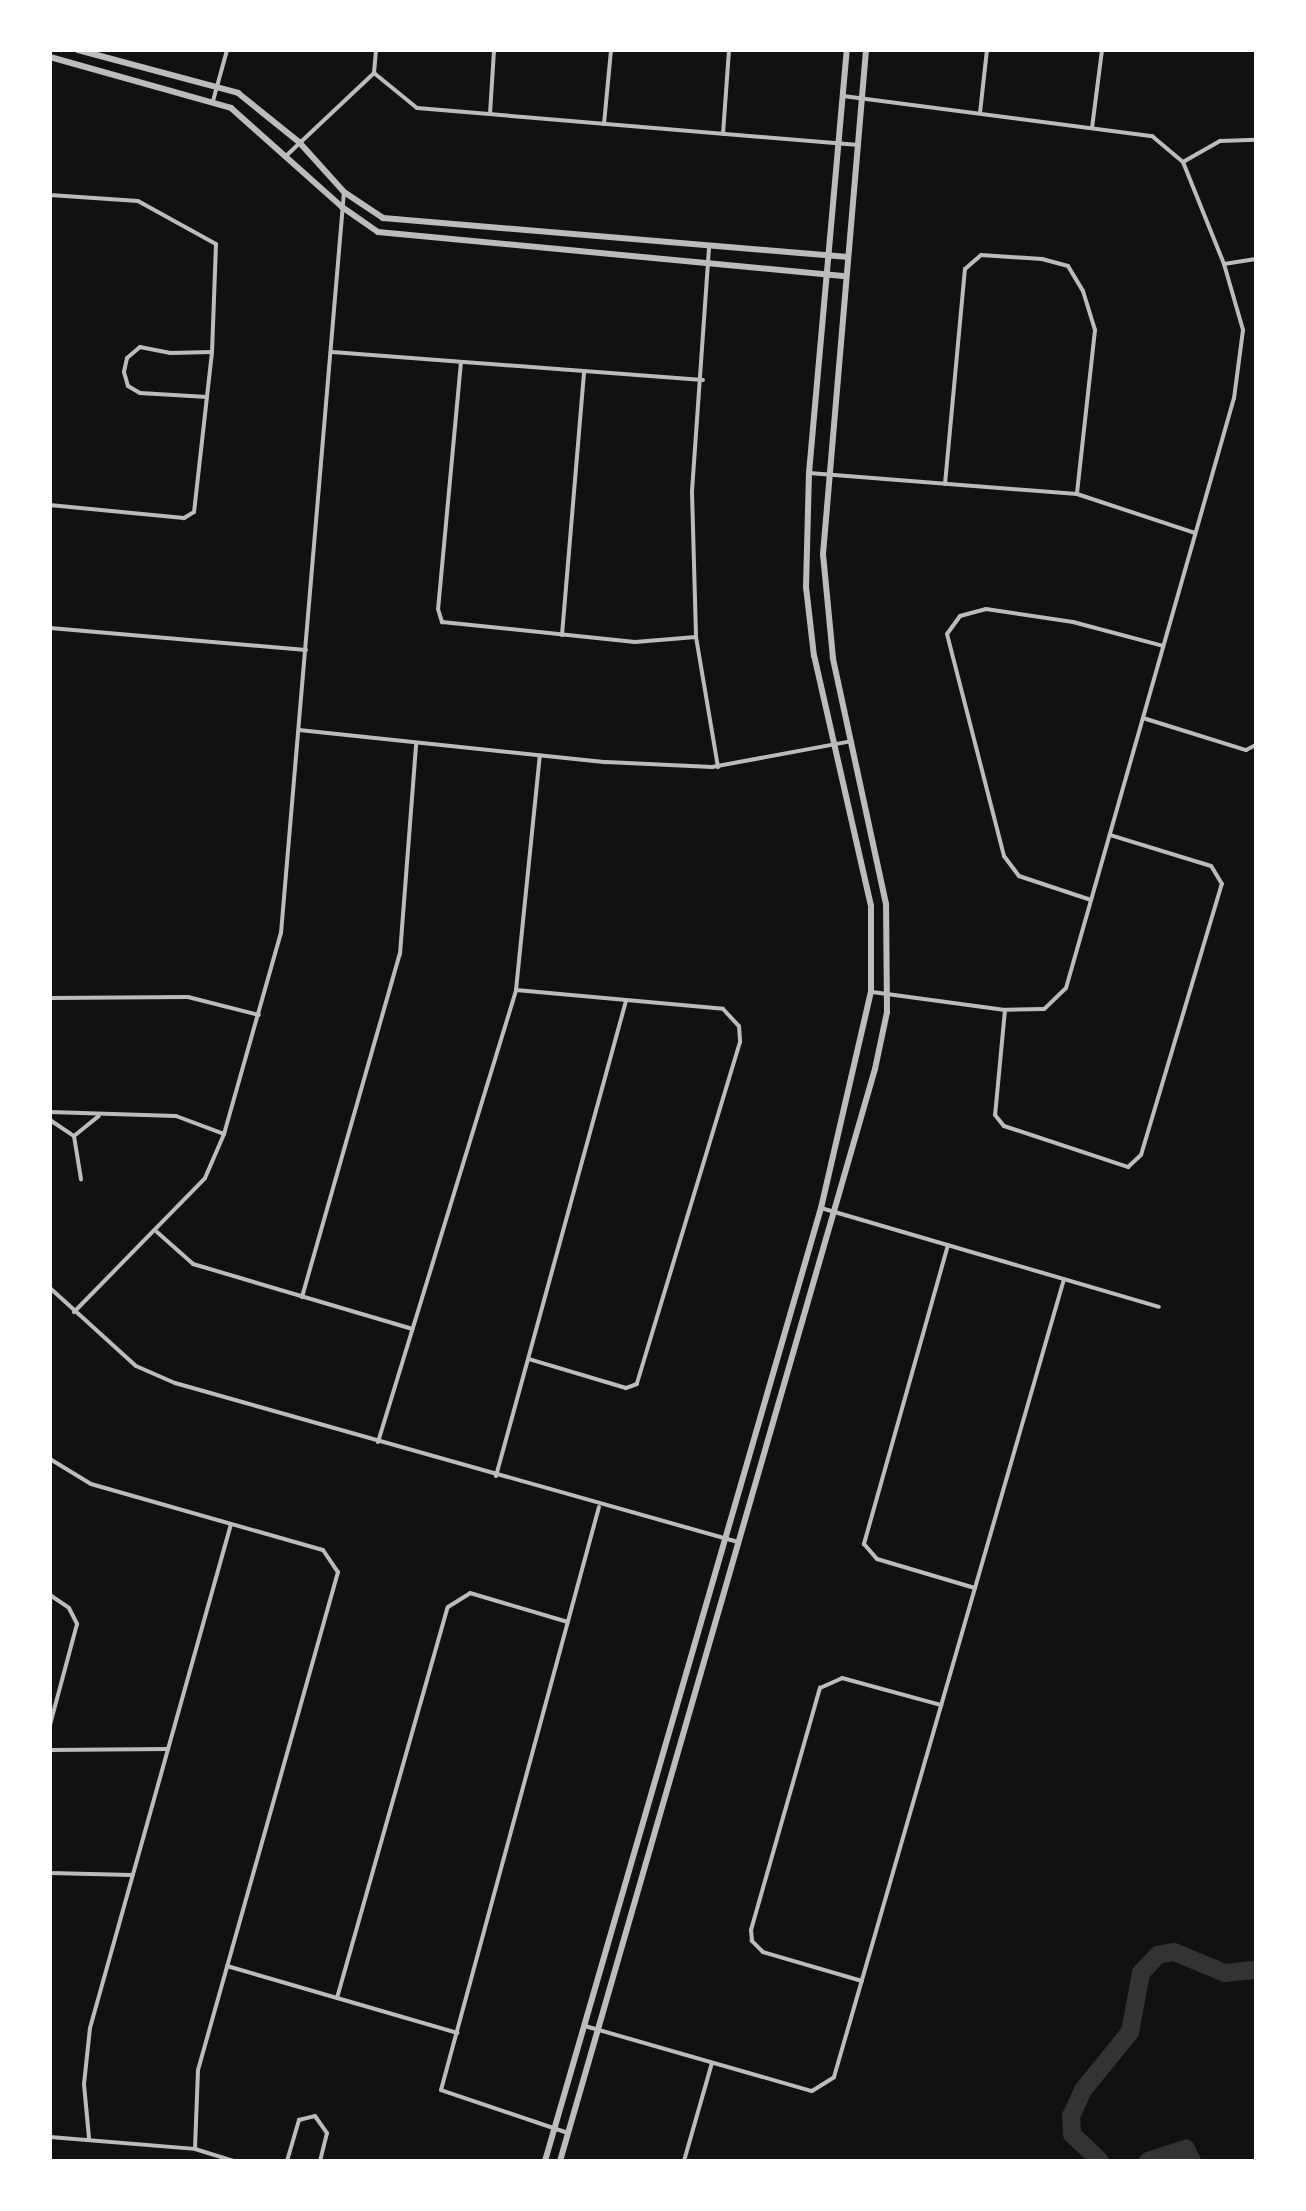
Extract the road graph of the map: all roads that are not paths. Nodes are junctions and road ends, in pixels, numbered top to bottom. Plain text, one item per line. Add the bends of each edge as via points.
1 (78, 50) edge
2 (227, 50) edge
3 (376, 50) edge
4 (494, 50) edge
5 (611, 50) edge
6 (729, 50) edge
7 (847, 50) edge
8 (866, 50) edge
9 (987, 50) edge
10 (1102, 50) edge
11 (50, 57) edge
12 (374, 73) junction
13 (218, 85) junction
14 (843, 96) junction
15 (861, 98) junction
16 (213, 101) junction
17 (980, 113) junction
18 (490, 114) junction
19 (604, 124) junction
20 (1092, 128) junction
21 (723, 134) junction
22 (1256, 140) edge
23 (299, 142) junction
24 (837, 143) junction
25 (855, 145) junction
26 (287, 155) junction
27 (1183, 162) junction
28 (344, 192) junction
29 (50, 195) edge
30 (342, 207) junction
31 (709, 248) junction
32 (828, 256) junction
33 (845, 257) junction
34 (1256, 259) edge
35 (708, 263) junction
36 (1224, 264) junction
37 (827, 274) junction
38 (843, 276) junction
39 (212, 352) junction
40 (332, 352) junction
41 (461, 362) junction
42 (584, 371) junction
43 (703, 380) junction
44 (207, 397) junction
45 (809, 473) junction
46 (826, 474) junction
47 (945, 484) junction
48 (1077, 494) junction
49 (50, 505) edge
50 (1195, 533) junction
51 (50, 628) edge
52 (562, 635) junction
53 (696, 637) junction
54 (1163, 646) junction
55 (306, 650) junction
56 (1143, 718) junction
57 (299, 730) junction
58 (852, 741) junction
59 (416, 744) junction
60 (835, 745) junction
61 (1256, 745) edge
62 (540, 755) junction
63 (718, 767) junction
64 (1110, 835) junction
65 (1091, 900) junction
66 (516, 990) junction
67 (890, 991) junction
68 (871, 992) junction
69 (50, 998) edge
70 (626, 1000) junction
71 (1005, 1010) junction
72 (259, 1015) junction
73 (50, 1112) edge
74 (99, 1116) junction
75 (50, 1120) edge
76 (224, 1134) junction
77 (74, 1136) junction
78 (81, 1179) dead end
79 (821, 1208) junction
80 (834, 1212) junction
81 (157, 1232) junction
82 (948, 1245) junction
83 (1064, 1279) junction
84 (50, 1288) edge
85 (302, 1297) junction
86 (1159, 1307) dead end
87 (74, 1312) junction
88 (413, 1329) junction
89 (529, 1359) junction
90 (378, 1442) junction
91 (50, 1459) edge
92 (496, 1476) junction
93 (599, 1506) junction
94 (231, 1524) junction
95 (722, 1538) junction
96 (738, 1542) junction
97 (975, 1588) junction
98 (50, 1595) edge
99 (568, 1622) junction
100 (941, 1706) junction
101 (50, 1725) edge
102 (168, 1749) junction
103 (50, 1750) edge
104 (50, 1873) edge
105 (132, 1875) junction
106 (227, 1966) junction
107 (862, 1981) junction
108 (337, 1998) junction
109 (585, 2026) junction
110 (598, 2030) junction
111 (457, 2033) junction
112 (713, 2063) junction
113 (553, 2128) junction
114 (568, 2133) junction
115 (50, 2137) edge
116 (89, 2138) junction
117 (195, 2149) junction
118 (234, 2161) edge
119 (287, 2161) edge
120 (320, 2161) edge
121 (545, 2161) edge
122 (560, 2161) edge
123 (684, 2161) edge

1 - 13 street
2 - 13 street
3 - 12 street
4 - 18 street
5 - 19 street
6 - 21 street
7 - 14 street
8 - 15 street
9 - 17 street
10 - 20 street
11 - 16 street
12 - 18 street via 417,108
12 - 23 street
13 - 16 street
13 - 23 street via 238,93
14 - 15 street
14 - 24 street
15 - 17 street
15 - 25 street
16 - 26 street via 252,123
17 - 20 street
18 - 19 street
19 - 21 street
20 - 27 street via 1152,136
21 - 24 street
22 - 27 street via 1235,136
23 - 26 street
23 - 28 street
24 - 25 street
24 - 32 street
25 - 33 street
26 - 30 street
27 - 36 street
28 - 30 street
28 - 31 street via 368,210 399,222
29 - 39 street via 138,201 216,244
30 - 35 street via 391,235
30 - 40 street
31 - 32 street
31 - 35 street
32 - 33 street
32 - 37 street
33 - 38 street
34 - 36 street
35 - 37 street
35 - 43 street
36 - 50 street via 1243,330 1234,398
37 - 38 street
37 - 45 street
38 - 46 street
39 - 44 street
39 - 44 street via 140,347 127,358 124,372 128,386 140,393
40 - 41 street
40 - 55 street
41 - 42 street
41 - 52 street via 438,609 442,622
42 - 43 street
42 - 52 street
43 - 53 street via 692,492
44 - 49 street via 194,512 184,518
45 - 46 street
45 - 60 street via 806,587 814,656
46 - 47 street
46 - 58 street via 824,591
47 - 48 street
47 - 48 street via 965,269 981,255 1042,259 1068,266 1083,291 1095,330
48 - 50 street
50 - 54 street
51 - 55 street
52 - 53 street via 635,642
53 - 63 street
54 - 56 street
54 - 65 street via 1073,622 986,609 960,616 947,634 1004,856 1019,876
55 - 57 street
56 - 61 street via 1246,750
56 - 64 street
57 - 59 street
57 - 72 street via 281,933
58 - 60 street
58 - 67 street via 886,904
59 - 62 street
59 - 85 street via 400,954
60 - 63 street
60 - 68 street via 871,906
62 - 63 street
62 - 66 street
64 - 65 street
64 - 71 street via 1211,866 1222,884 1141,1155 1128,1167 1004,1126 995,1115
65 - 71 street via 1066,988 1044,1009
66 - 70 street
66 - 88 street
67 - 68 street
67 - 71 street
67 - 80 street via 875,1069
68 - 79 street
69 - 72 street via 188,997
70 - 89 street
70 - 89 street via 723,1009 739,1026 740,1042 637,1384 626,1388
72 - 76 street
73 - 74 street
74 - 76 street via 176,1116
74 - 77 street
75 - 77 street
76 - 81 street via 205,1178
77 - 78 street
79 - 80 street
79 - 95 street
80 - 82 street
80 - 96 street
81 - 85 street via 193,1264
81 - 87 street
82 - 83 street
82 - 97 street via 864,1544 877,1559
83 - 86 street
83 - 97 street
84 - 87 street
85 - 88 street
87 - 90 street via 136,1366 175,1383
88 - 90 street
89 - 92 street
90 - 92 street
91 - 94 street via 91,1484
92 - 93 street
93 - 95 street
93 - 99 street
94 - 102 street
94 - 106 street via 323,1550 338,1572
95 - 96 street
95 - 109 street
96 - 110 street
97 - 100 street
98 - 101 street via 69,1608 77,1624
99 - 108 street via 470,1593 448,1607
99 - 111 street
100 - 107 street
100 - 107 street via 833,1678 820,1688 807,1733 750,1935 763,1952
102 - 103 street
102 - 105 street
104 - 105 street
105 - 116 street via 90,2028 84,2084
106 - 108 street
106 - 117 street via 198,2070
107 - 112 street via 834,2077 822,2089 812,2091
108 - 111 street
109 - 110 street
109 - 113 street
110 - 112 street
110 - 114 street
111 - 113 street via 441,2090
112 - 123 street
113 - 114 street
113 - 121 street
114 - 122 street
115 - 116 street
116 - 117 street
117 - 118 street
119 - 120 street via 299,2120 315,2116 327,2133

